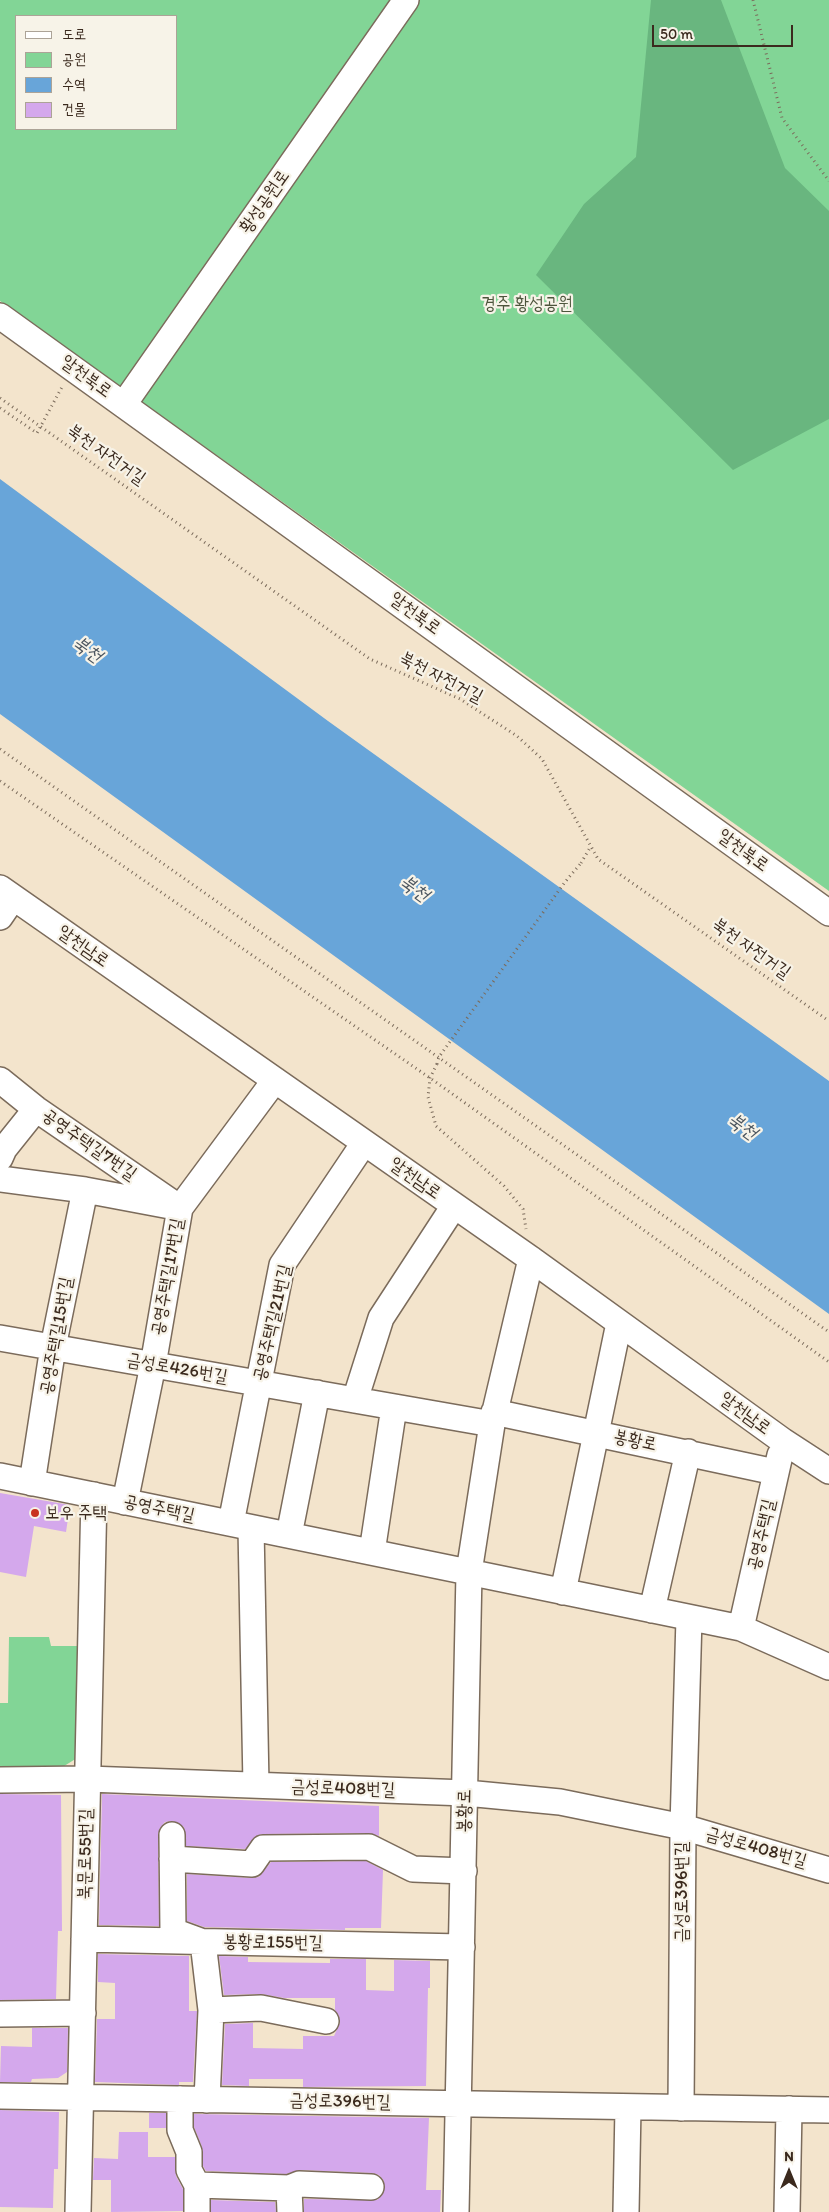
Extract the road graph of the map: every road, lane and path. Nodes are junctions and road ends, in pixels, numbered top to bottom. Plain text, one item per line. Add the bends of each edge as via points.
1 (406, 0) edge
2 (753, 0) edge
3 (829, 181) edge
4 (0, 316) edge
5 (74, 369) junction
6 (0, 398) edge
7 (124, 404) junction
8 (0, 408) edge
9 (40, 426) junction
10 (0, 749) edge
11 (0, 781) edge
12 (591, 846) junction
13 (4, 901) edge
14 (829, 912) edge
15 (829, 1021) edge
16 (439, 1058) junction
17 (430, 1078) junction
18 (0, 1080) edge
19 (275, 1080) junction
20 (36, 1109) junction
21 (364, 1143) junction
22 (0, 1158) edge
23 (0, 1179) edge
24 (85, 1190) junction
25 (454, 1206) junction
26 (180, 1208) junction
27 (531, 1259) junction
28 (619, 1323) junction
29 (829, 1332) edge
30 (0, 1338) edge
31 (53, 1347) junction
32 (829, 1362) edge
33 (153, 1365) junction
34 (260, 1383) junction
35 (316, 1393) junction
36 (355, 1400) junction
37 (394, 1407) junction
38 (493, 1418) junction
39 (596, 1432) junction
40 (783, 1441) junction
41 (688, 1452) junction
42 (829, 1471) edge
43 (776, 1472) junction
44 (0, 1476) edge
45 (32, 1482) junction
46 (94, 1495) junction
47 (125, 1502) junction
48 (241, 1525) junction
49 (289, 1535) junction
50 (372, 1552) junction
51 (469, 1572) junction
52 (562, 1592) junction
53 (652, 1610) junction
54 (690, 1618) junction
55 (741, 1628) junction
56 (829, 1667) edge
57 (88, 1779) junction
58 (0, 1780) edge
59 (256, 1785) junction
60 (466, 1793) junction
61 (683, 1826) junction
62 (829, 1870) edge
63 (464, 1872) junction
64 (84, 1939) junction
65 (203, 1942) junction
66 (462, 1947) junction
67 (211, 2010) junction
68 (83, 2013) junction
69 (0, 2014) edge
70 (326, 2021) dead end
71 (0, 2096) edge
72 (81, 2098) junction
73 (180, 2099) junction
74 (207, 2100) junction
75 (459, 2104) junction
76 (628, 2107) junction
77 (680, 2108) junction
78 (788, 2109) junction
79 (829, 2110) edge
80 (197, 2185) junction
81 (370, 2186) dead end
82 (290, 2200) edge
83 (78, 2212) edge
84 (197, 2212) edge
85 (456, 2212) edge
86 (626, 2212) edge
87 (787, 2212) edge

1 - 7 street, 황성공원로
2 - 3 path via 782,118
4 - 5 street, 알천북로
5 - 7 street, 알천북로
5 - 9 path
6 - 9 path, 북천 자전거길
7 - 14 street, 알천북로
8 - 9 path via 36,433
9 - 12 path, 북천 자전거길 via 370,659 460,699 517,736 542,759
10 - 16 path
11 - 17 path
12 - 15 path, 북천 자전거길 via 598,859
12 - 16 path, bridge
13 - 19 street, 알천남로
16 - 17 path, bridge
16 - 29 path
17 - 27 path via 428,1097 436,1126 504,1186 523,1209
17 - 32 path
18 - 20 street, 공영주택길7번길
19 - 21 street, 알천남로
19 - 26 street, 공영주택길17번길
20 - 22 street
20 - 26 street, 공영주택길7번길
21 - 25 street, 알천남로
21 - 34 street, 공영주택길21번길 via 282,1265
23 - 24 street
24 - 26 street
24 - 31 street, 공영주택길15번길
25 - 27 street, 알천남로
25 - 36 street via 381,1318
26 - 33 street, 공영주택길17번길
27 - 28 street, 알천남로
27 - 38 street, 봉황로
28 - 39 street
28 - 40 street, 알천남로
30 - 31 street, 금성로426번길
31 - 33 street, 금성로426번길
31 - 45 street, 공영주택길15번길
33 - 34 street, 금성로426번길
33 - 47 street, 공영주택길17번길
34 - 35 street, 금성로426번길
34 - 48 street, 공영주택길21번길
35 - 36 street, 금성로426번길
35 - 49 street
36 - 37 street, 금성로426번길
37 - 38 street, 금성로426번길
37 - 50 street
38 - 39 street, 봉황로
38 - 51 street, 봉황로
39 - 41 street, 봉황로
39 - 52 street
40 - 42 street, 알천남로
40 - 43 street, 공영주택길
41 - 43 street, 봉황로
41 - 53 street
43 - 55 street, 공영주택길
44 - 45 street, 공영주택길
45 - 46 street, 공영주택길
46 - 47 street, 공영주택길
46 - 57 street, 북문로55번길
47 - 48 street, 공영주택길
48 - 49 street, 공영주택길
48 - 59 street, 공영주택길21번길
49 - 50 street, 공영주택길
50 - 51 street, 공영주택길
51 - 52 street, 공영주택길
51 - 60 street, 봉황로
52 - 53 street, 공영주택길
53 - 54 street, 공영주택길
54 - 55 street, 공영주택길
54 - 61 street, 금성로408번길
55 - 56 street, 공영주택길
57 - 58 street, 금성로408번길
57 - 59 street, 금성로408번길
57 - 64 street, 북문로55번길
59 - 60 street, 금성로408번길
60 - 61 street, 금성로408번길 via 560,1802
60 - 63 street, 봉황로
61 - 62 street, 금성로408번길
61 - 77 street, 금성로396번길
63 - 65 street via 412,1869 369,1847 263,1848 252,1864 172,1847 173,1931
63 - 66 street, 봉황로
64 - 65 street, 봉황로155번길
64 - 68 street, 북문로55번길
65 - 66 street, 봉황로155번길
65 - 67 street
66 - 75 street, 봉황로
67 - 70 street via 261,2008
67 - 74 street
68 - 69 street
68 - 72 street, 북문로55번길
71 - 72 street, 금성로396번길
72 - 73 street, 금성로396번길
72 - 83 street, 북문로55번길
73 - 74 street, 금성로396번길
73 - 80 street via 180,2130 188,2152 189,2170
74 - 75 street, 금성로396번길
75 - 76 street, 금성로396번길
75 - 85 street, 봉황로
76 - 77 street, 금성로396번길
76 - 86 street
77 - 78 street, 금성로396번길
78 - 79 street, 금성로396번길
78 - 87 street
80 - 82 street
80 - 84 street
81 - 82 street via 299,2184

